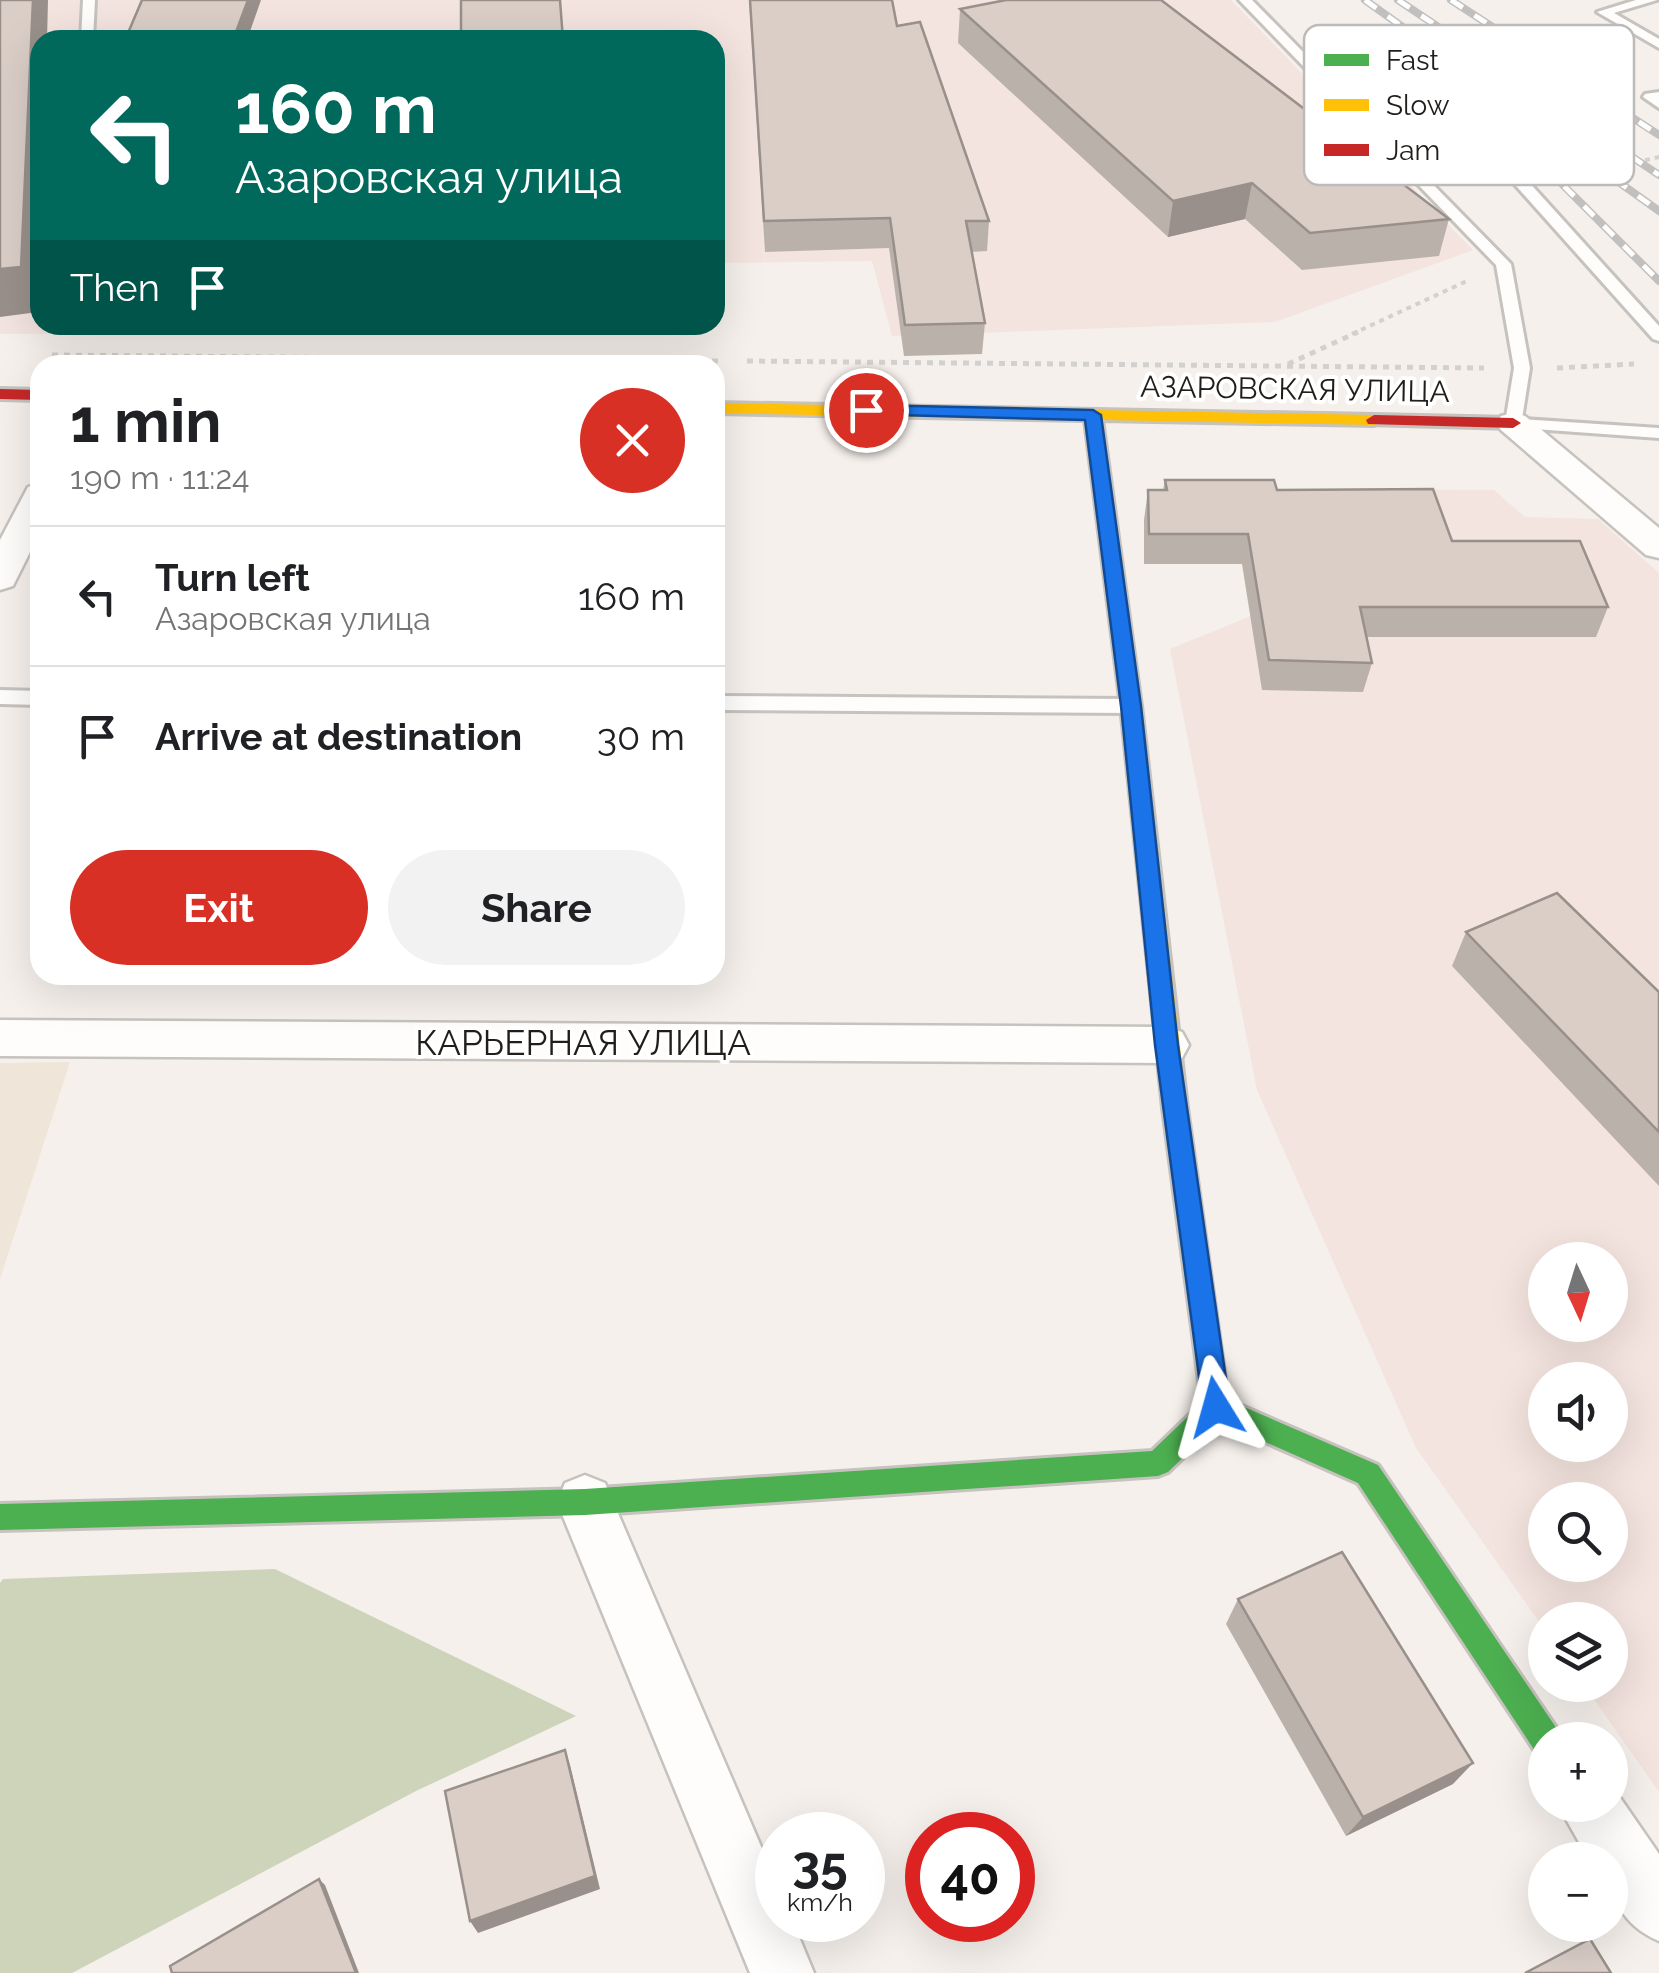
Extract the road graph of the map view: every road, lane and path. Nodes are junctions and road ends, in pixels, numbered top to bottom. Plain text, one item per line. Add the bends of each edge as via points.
1 (89, 0) edge
2 (1245, 0) edge
3 (1651, 0) edge
4 (1626, 25) edge
5 (87, 30) edge
6 (1634, 30) edge
7 (1659, 44) edge
8 (1304, 60) edge
9 (1659, 96) edge
10 (1659, 104) edge
11 (1659, 158) edge
12 (1634, 164) edge
13 (1426, 185) edge
14 (1522, 185) edge
15 (1543, 185) edge
16 (1526, 189) junction
17 (1503, 264) junction
18 (1659, 336) edge
19 (65, 355) edge
20 (313, 355) edge
21 (725, 359) edge
22 (1637, 364) dead end
23 (1286, 365) junction
24 (1522, 368) junction
25 (0, 394) edge
26 (30, 395) edge
27 (725, 408) edge
28 (1093, 415) junction
29 (1513, 423) junction
30 (1659, 433) edge
31 (30, 515) edge
32 (1659, 548) edge
33 (0, 578) edge
34 (0, 697) edge
35 (30, 698) edge
36 (725, 703) edge
37 (1131, 706) junction
38 (0, 1038) edge
39 (1166, 1045) junction
40 (1216, 1407) junction
41 (585, 1502) junction
42 (0, 1517) edge
43 (1534, 1722) edge
44 (1601, 1822) edge
45 (1659, 1909) edge
46 (782, 1973) edge

1 - 5 lane
2 - 8 lane
3 - 4 lane via 1603,12
6 - 7 lane
9 - 10 lane via 1650,97
11 - 12 path
13 - 17 lane
14 - 16 lane
15 - 16 path
16 - 18 lane
17 - 23 path
17 - 24 lane
19 - 20 path
21 - 23 path
22 - 24 path
23 - 24 path
24 - 29 lane
25 - 26 street
27 - 28 street, АЗАРОВСКАЯ УЛИЦА
28 - 29 street, АЗАРОВСКАЯ УЛИЦА
28 - 37 street
29 - 30 lane
29 - 32 street
31 - 33 street
34 - 35 lane
36 - 37 lane
37 - 39 street
38 - 39 street, КАРЬЕРНАЯ УЛИЦА
39 - 40 street
40 - 41 street via 1158,1463
40 - 43 street via 1368,1474
41 - 42 street
41 - 46 street
44 - 45 street

